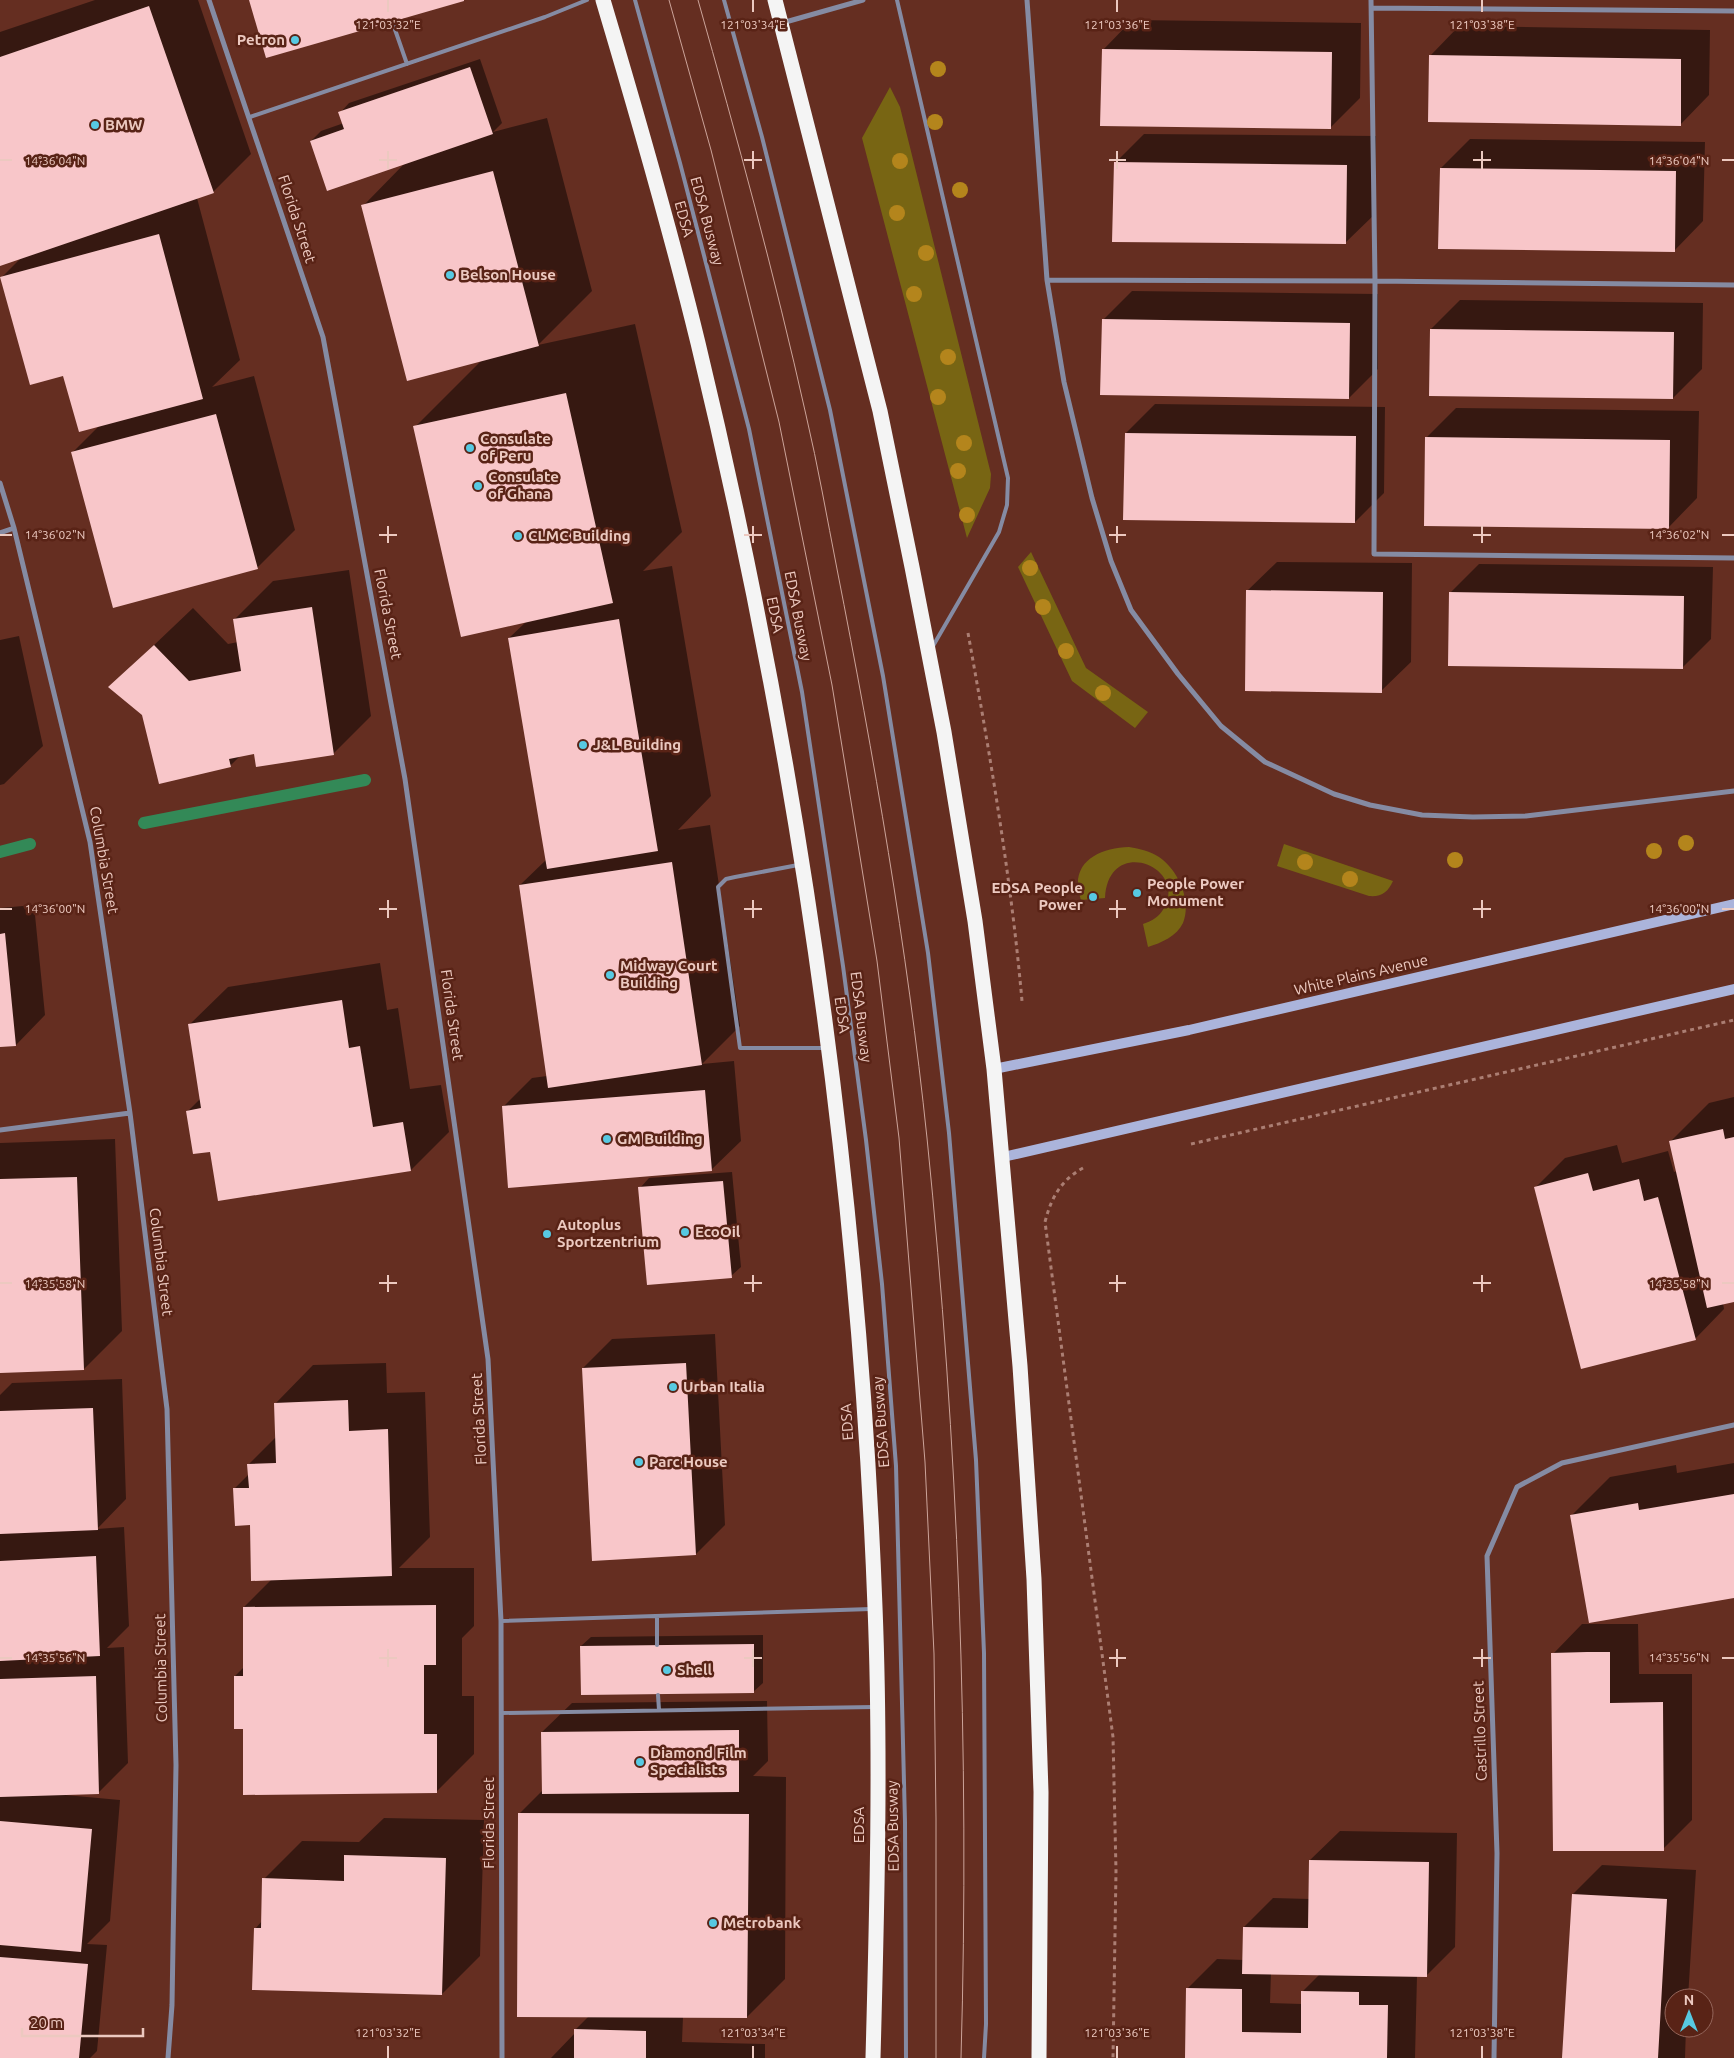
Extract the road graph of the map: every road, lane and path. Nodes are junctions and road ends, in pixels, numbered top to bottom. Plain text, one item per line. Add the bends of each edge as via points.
1 (209, 0) edge
2 (587, 0) edge
3 (603, 0) edge
4 (635, 0) edge
5 (724, 0) edge
6 (775, 0) edge
7 (863, 0) edge
8 (897, 0) edge
9 (1027, 0) edge
10 (1371, 0) edge
11 (1372, 8) junction
12 (1734, 10) edge
13 (392, 21) dead end
14 (782, 23) junction
15 (407, 64) junction
16 (250, 117) junction
17 (1047, 280) junction
18 (1375, 281) junction
19 (1734, 285) edge
20 (0, 483) edge
21 (14, 528) junction
22 (0, 533) edge
23 (1734, 558) edge
24 (961, 598) junction
25 (928, 654) junction
26 (1734, 791) edge
27 (802, 864) junction
28 (1734, 904) edge
29 (1734, 989) edge
30 (1022, 1001) dead end
31 (1734, 1020) edge
32 (829, 1048) junction
33 (994, 1069) junction
34 (130, 1112) junction
35 (0, 1130) edge
36 (1185, 1145) dead end
37 (1003, 1157) junction
38 (1086, 1166) dead end
39 (1734, 1425) edge
40 (875, 1608) junction
41 (657, 1617) junction
42 (501, 1621) junction
43 (657, 1645) dead end
44 (658, 1695) dead end
45 (877, 1707) junction
46 (659, 1710) junction
47 (502, 1713) junction
48 (168, 2058) edge
49 (502, 2058) edge
50 (873, 2058) edge
51 (906, 2058) edge
52 (984, 2058) edge
53 (1039, 2058) edge
54 (1113, 2058) edge
55 (1494, 2058) edge

1 - 16 street, Florida Street
2 - 15 lane
3 - 27 highway, EDSA via 698,343 772,689
4 - 51 lane, EDSA Busway via 749,429 802,692 846,985 882,1284 896,1466 905,1822
5 - 52 lane via 830,410 882,676 928,953 949,1133 976,1460 984,1663
6 - 14 highway
7 - 14 street
8 - 24 lane via 1008,478 1007,505 999,532
9 - 17 street
10 - 11 street
11 - 12 street
11 - 18 street
13 - 15 lane
14 - 25 highway via 880,411
15 - 16 lane
16 - 42 street, Florida Street via 323,338 405,779 488,1359
17 - 18 street
17 - 26 street via 1064,382 1092,498 1131,610 1220,726 1265,762 1334,794 1422,815 1526,816
18 - 19 street
18 - 23 street via 1374,554
20 - 21 street, Columbia Street
21 - 22 street
21 - 34 street, Columbia Street via 90,842
24 - 25 lane
24 - 30 path via 995,780
25 - 33 highway via 974,912
27 - 32 highway, EDSA
27 - 32 lane via 726,879 718,887 740,1048
28 - 33 street, White Plains Avenue via 1189,1030
29 - 37 street
31 - 36 path
32 - 40 highway, EDSA via 859,1343
33 - 37 highway
34 - 35 street
34 - 48 street, Columbia Street via 167,1409 176,1765 172,2005
37 - 53 highway via 1034,1579 1041,1792
38 - 54 path via 1074,1172 1059,1188 1048,1207 1045,1222 1113,1737 1116,1871
39 - 55 street, Castrillo Street via 1562,1463 1517,1487 1487,1556 1497,1852
40 - 41 lane
40 - 45 highway, EDSA
41 - 42 lane
41 - 43 lane
42 - 47 street, Florida Street
44 - 46 lane
45 - 46 lane
45 - 50 highway, EDSA
46 - 47 lane
47 - 49 street, Florida Street

